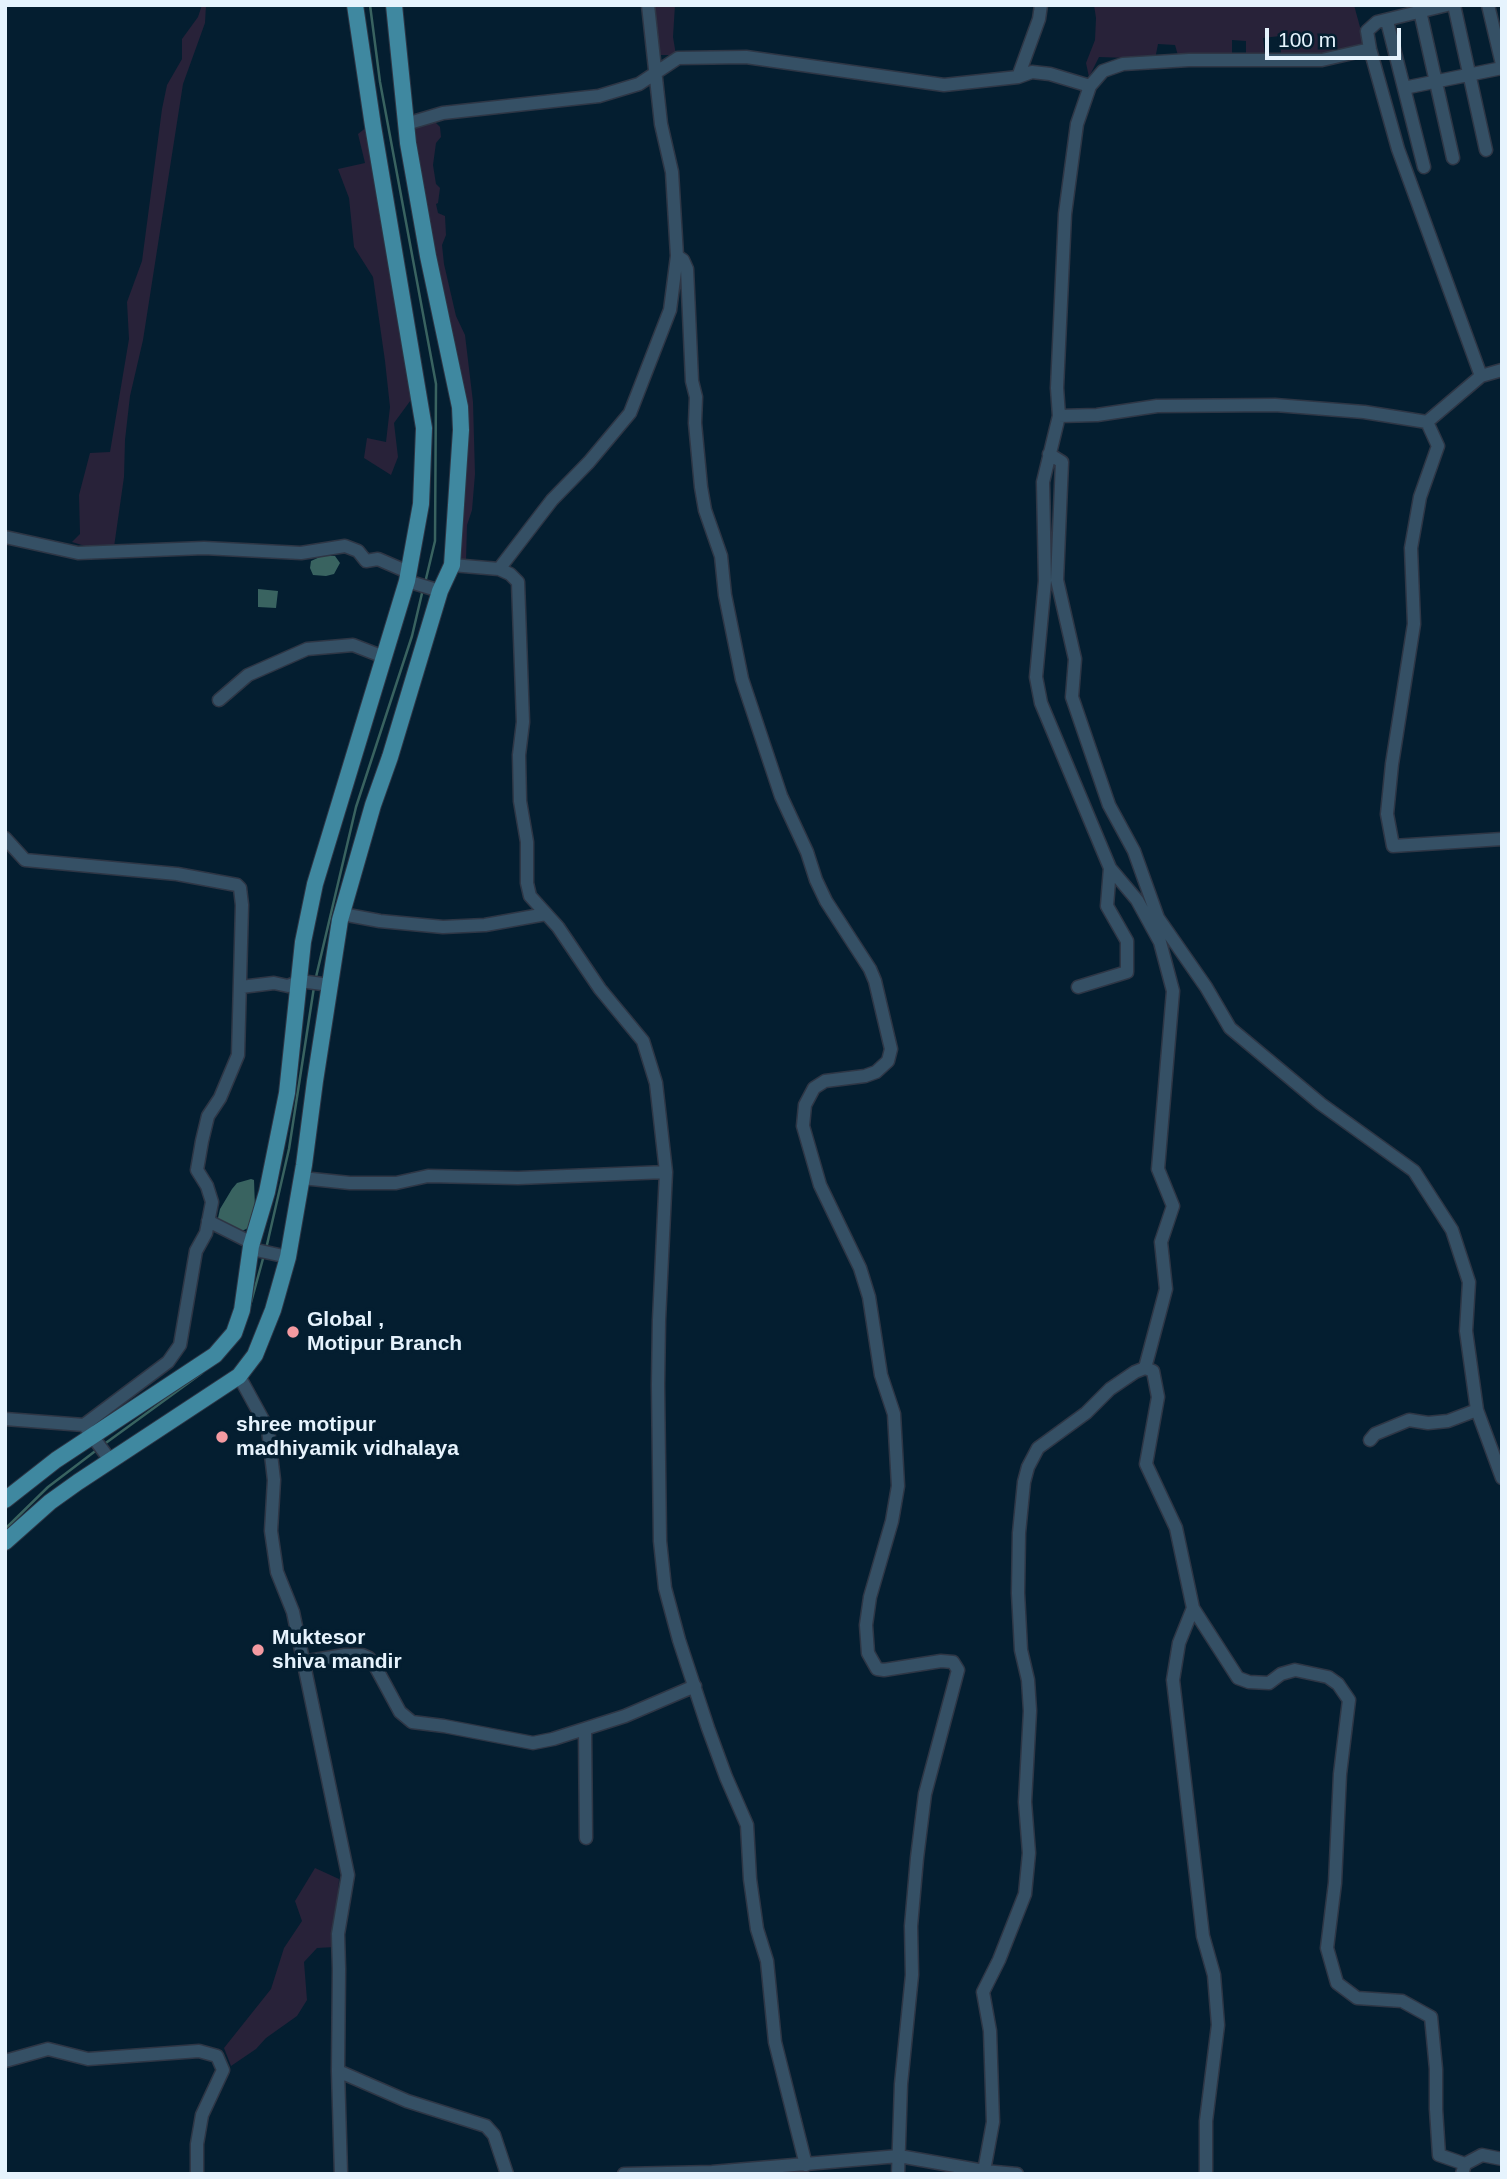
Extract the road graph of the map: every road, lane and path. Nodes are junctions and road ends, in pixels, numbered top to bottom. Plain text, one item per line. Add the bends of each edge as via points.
1 (355, 5) edge
2 (394, 5) edge
3 (648, 5) edge
4 (1041, 5) edge
5 (1447, 5) edge
6 (1454, 5) edge
7 (1488, 5) edge
8 (1420, 11) junction
9 (1392, 14) edge
10 (1370, 49) junction
11 (1502, 66) edge
12 (655, 72) junction
13 (1469, 75) junction
14 (1018, 77) junction
15 (1435, 82) junction
16 (1090, 86) junction
17 (1404, 88) junction
18 (406, 124) junction
19 (1486, 150) dead end
20 (1453, 158) dead end
21 (1424, 167) dead end
22 (677, 256) junction
23 (1502, 370) edge
24 (1481, 376) junction
25 (1059, 416) junction
26 (1427, 422) junction
27 (1049, 454) junction
28 (5, 537) edge
29 (452, 565) junction
30 (499, 569) junction
31 (408, 577) junction
32 (440, 591) junction
33 (384, 657) junction
34 (219, 699) dead end
35 (5, 838) edge
36 (1502, 839) edge
37 (1110, 869) junction
38 (342, 914) junction
39 (546, 914) junction
40 (300, 981) junction
41 (330, 985) junction
42 (241, 986) junction
43 (1077, 987) dead end
44 (666, 1171) junction
45 (302, 1178) junction
46 (208, 1221) junction
47 (254, 1248) junction
48 (281, 1255) junction
49 (1145, 1368) junction
50 (239, 1376) junction
51 (1477, 1410) junction
52 (5, 1419) edge
53 (91, 1434) junction
54 (1370, 1440) dead end
55 (108, 1456) junction
56 (1502, 1478) edge
57 (5, 1500) edge
58 (5, 1542) edge
59 (1192, 1608) junction
60 (302, 1662) junction
61 (695, 1686) junction
62 (585, 1729) junction
63 (586, 1839) dead end
64 (5, 2061) edge
65 (338, 2071) junction
66 (899, 2156) junction
67 (1502, 2159) edge
68 (800, 2168) edge
69 (1463, 2169) edge
70 (984, 2171) junction
71 (197, 2174) edge
72 (341, 2174) edge
73 (507, 2174) edge
74 (624, 2174) edge
75 (898, 2174) edge
76 (1017, 2174) edge
77 (1206, 2174) edge

1 - 31 main road via 425,428 421,504
2 - 18 main road
3 - 12 street
4 - 14 street
5 - 8 street
6 - 13 street
7 - 11 street
8 - 9 street
8 - 15 street
9 - 10 street via 1367,31
9 - 17 street
10 - 16 street via 1322,60 1123,64 1103,71
10 - 24 street via 1398,149
11 - 13 street
12 - 14 street via 678,58 746,57 944,85
12 - 18 street via 639,84 599,96 443,113
12 - 22 street via 672,172
13 - 15 street
13 - 19 street
14 - 16 street via 1032,72
15 - 17 street
15 - 20 street
16 - 25 street via 1077,124 1065,214
17 - 21 street
18 - 29 main road via 460,407
22 - 30 street via 670,310 630,412 552,500
22 - 66 street via 687,269 701,487 721,555 743,678 781,796 816,880 876,981 891,1049 888,1061 876,1072 825,1081 814,1088 805,1105 803,1126 820,1185 860,1268 881,1376 894,1414 898,1486 870,1597 868,1653 877,1669 941,1661 953,1662 958,1670 925,1794 917,1858
23 - 24 street
24 - 26 street
25 - 26 street via 1157,406 1275,405
25 - 27 street
26 - 36 street via 1438,446 1420,497 1411,548 1414,624 1387,814 1393,846
27 - 37 street via 1042,482 1045,580 1036,677 1041,703
27 - 51 street via 1062,462 1057,580 1075,659 1072,697 1109,805 1134,851 1158,918 1230,1028 1321,1104 1414,1171 1452,1230 1468,1282 1466,1331
28 - 31 street via 78,553 204,548 301,553 345,546 366,561 378,559
29 - 30 street
29 - 32 main road
30 - 39 street via 518,582 523,722 520,802 530,896
31 - 32 street
31 - 33 main road
32 - 38 main road
33 - 34 street via 353,645 307,649 248,675
33 - 40 main road via 316,884
35 - 42 street via 25,860 177,874 237,885 242,905
37 - 43 street via 1107,906 1127,941 1127,972
37 - 49 street via 1137,900 1160,942 1173,991 1158,1169 1173,1206 1161,1242 1166,1289
38 - 39 street via 443,928
38 - 41 main road
39 - 44 street via 643,1041 656,1083
40 - 41 street
40 - 42 street via 288,986
40 - 47 main road via 287,1093
41 - 45 main road
42 - 46 street via 239,1055 208,1116 197,1170 212,1202
44 - 45 street via 428,1177 397,1183
44 - 61 street via 659,1320 660,1541 664,1588
45 - 48 main road
46 - 47 street
46 - 53 street via 196,1251 180,1345 168,1362
47 - 48 street
47 - 53 main road via 234,1333 215,1355
48 - 50 main road via 273,1310 256,1355
49 - 59 street via 1153,1371 1158,1397 1146,1464 1176,1528
49 - 70 street via 1110,1389 1038,1448 1024,1482 1018,1593 1030,1711 1025,1802 1029,1853 1025,1894 982,1992 990,2031 993,2122
50 - 55 main road via 142,1442
50 - 60 street via 268,1429 274,1480 271,1531 277,1572 293,1612
51 - 54 street via 1448,1421 1409,1420
51 - 56 street
52 - 53 street
53 - 55 street
53 - 57 main road
55 - 58 main road
59 - 69 street via 1238,1678 1269,1683 1295,1670 1328,1677 1349,1700 1327,1948 1337,1983 1357,1998 1402,2001 1431,2017 1440,2155
59 - 77 street via 1179,1643 1173,1680 1203,1936 1214,1975 1219,2025 1206,2121
60 - 62 street via 369,1658 400,1713 412,1722 533,1743
60 - 65 street via 348,1875 338,1934
61 - 62 street
61 - 68 street via 747,1825 757,1929 767,1961 775,2042
62 - 63 street
64 - 71 street via 48,2049 88,2059 199,2051 217,2056 223,2070 202,2115
65 - 72 street
65 - 73 street via 407,2101 486,2126 494,2135
66 - 68 street
66 - 70 street
66 - 75 street
67 - 69 street via 1482,2155
68 - 74 street
70 - 76 street

